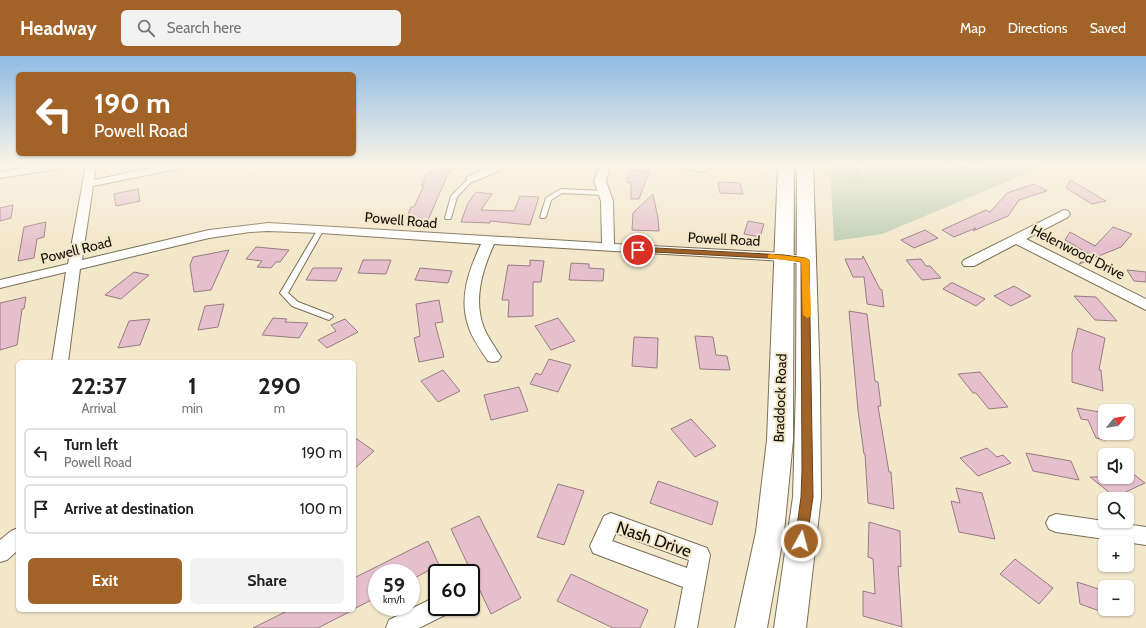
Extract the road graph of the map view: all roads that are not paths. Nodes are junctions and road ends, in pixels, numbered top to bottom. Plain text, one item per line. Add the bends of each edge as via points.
1 (88, 192) edge
2 (458, 192) edge
3 (789, 192) edge
4 (802, 192) edge
5 (604, 193) joint
6 (1064, 214) dead end
7 (542, 217) dead end
8 (448, 218) dead end
9 (321, 229) junction
10 (1017, 238) junction
11 (489, 241) junction
12 (608, 248) junction
13 (795, 259) junction
14 (969, 263) dead end
15 (74, 266) junction
16 (0, 284) edge
17 (1146, 305) edge
18 (329, 316) dead end
19 (493, 357) dead end
20 (60, 360) edge
21 (1056, 523) dead end
22 (1146, 536) edge
23 (16, 539) edge
24 (0, 553) edge
25 (694, 581) dead end
26 (428, 612) edge
27 (397, 628) edge
28 (686, 628) edge
29 (751, 628) edge
30 (790, 628) edge

1 - 15 street
2 - 8 lane via 454,196
3 - 13 main road, Braddock Road
4 - 13 main road, Braddock Road
5 - 7 lane via 561,192 548,199
5 - 12 street via 607,200
6 - 10 street
9 - 11 street, Powell Road
9 - 15 street, Powell Road via 268,227 229,230
9 - 18 lane via 284,293 295,304
10 - 14 street
10 - 17 street, Helenwood Drive
11 - 12 street, Powell Road
11 - 19 street via 477,266 471,293 475,325
12 - 13 street, Powell Road
13 - 29 main road, Braddock Road via 770,532
13 - 30 main road, Braddock Road via 808,392 807,497
15 - 16 street, Powell Road
15 - 20 street
21 - 22 street
23 - 24 street
25 - 28 street, Nash Drive
26 - 27 street

